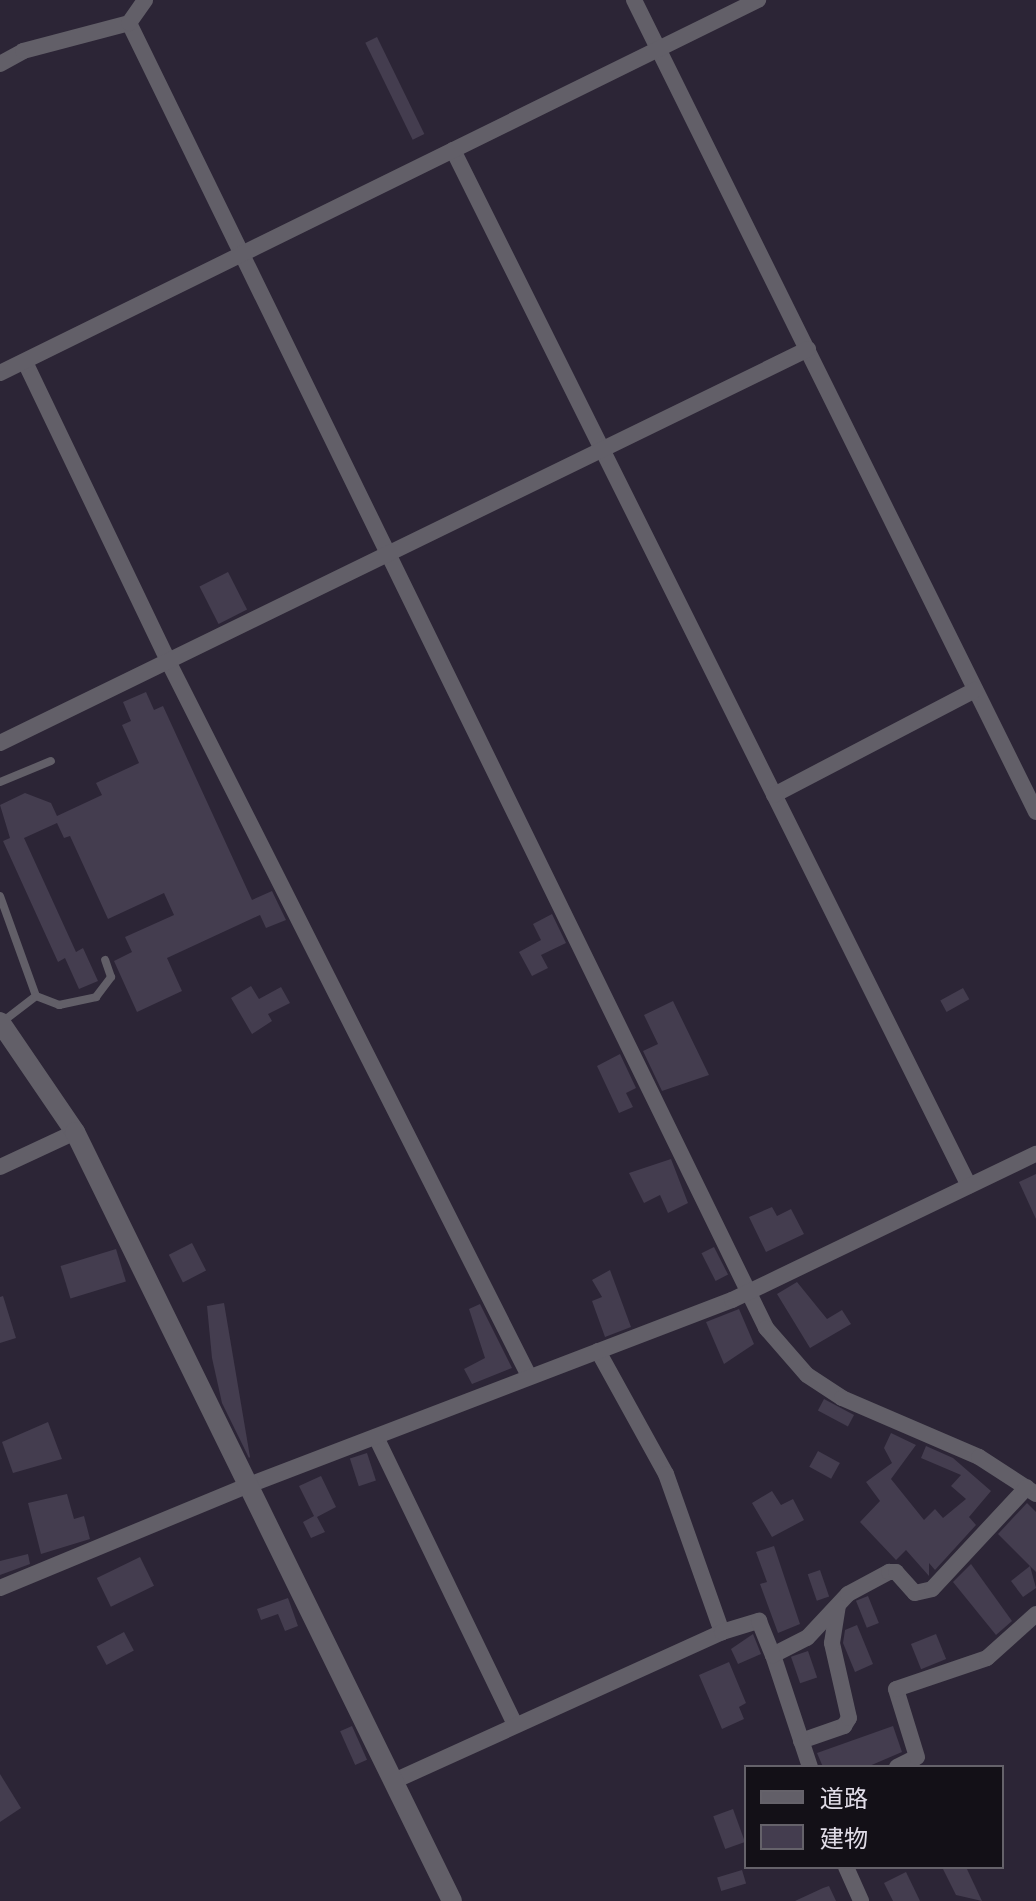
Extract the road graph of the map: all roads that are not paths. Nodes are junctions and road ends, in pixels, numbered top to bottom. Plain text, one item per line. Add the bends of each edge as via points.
1 (145, 0) edge
2 (634, 0) edge
3 (758, 0) edge
4 (129, 23) junction
5 (658, 49) junction
6 (0, 64) edge
7 (453, 150) junction
8 (238, 255) junction
9 (808, 349) junction
10 (25, 362) junction
11 (0, 373) edge
12 (602, 449) junction
13 (388, 555) junction
14 (169, 663) junction
15 (975, 690) junction
16 (0, 743) edge
17 (51, 761) dead end
18 (0, 782) edge
19 (774, 795) junction
20 (1036, 812) edge
21 (0, 896) edge
22 (105, 960) dead end
23 (36, 996) junction
24 (0, 1023) edge
25 (75, 1132) junction
26 (1036, 1154) edge
27 (0, 1167) edge
28 (969, 1186) junction
29 (750, 1292) junction
30 (598, 1351) junction
31 (529, 1376) junction
32 (376, 1437) junction
33 (249, 1485) junction
34 (1031, 1490) edge
35 (0, 1588) edge
36 (838, 1606) junction
37 (1036, 1614) edge
38 (722, 1632) junction
39 (773, 1655) junction
40 (515, 1725) junction
41 (801, 1741) junction
42 (809, 1765) edge
43 (901, 1765) edge
44 (394, 1781) junction
45 (847, 1869) edge
46 (452, 1901) edge
47 (861, 1901) edge

1 - 4 street
2 - 5 street
3 - 5 street
4 - 6 street via 23,51
4 - 8 street
5 - 7 street
5 - 9 street
7 - 8 street
7 - 12 street
8 - 10 street
8 - 13 street
9 - 12 street
9 - 15 street
10 - 11 street
10 - 14 street
12 - 13 street
12 - 19 street
13 - 14 street
13 - 29 street
14 - 16 street
14 - 31 street
15 - 19 street
15 - 20 street
17 - 18 lane
19 - 28 street
21 - 23 lane
22 - 23 lane via 111,977 96,997 59,1005
23 - 24 lane
24 - 25 street
25 - 27 street
25 - 33 street
26 - 28 street
28 - 29 street
29 - 30 street
29 - 34 street via 766,1328 807,1375 842,1398 979,1457
30 - 31 street
30 - 38 street via 666,1474
31 - 32 street
32 - 33 street
32 - 40 street
33 - 35 street
33 - 44 street
34 - 36 street via 932,1589 915,1593 889,1572
36 - 39 street via 807,1638
36 - 41 street via 832,1643 849,1718 844,1726
37 - 43 street via 987,1658 896,1689 917,1757
38 - 39 street via 759,1621
38 - 40 street
39 - 41 street
40 - 44 street
41 - 42 street
44 - 46 street
45 - 47 street

